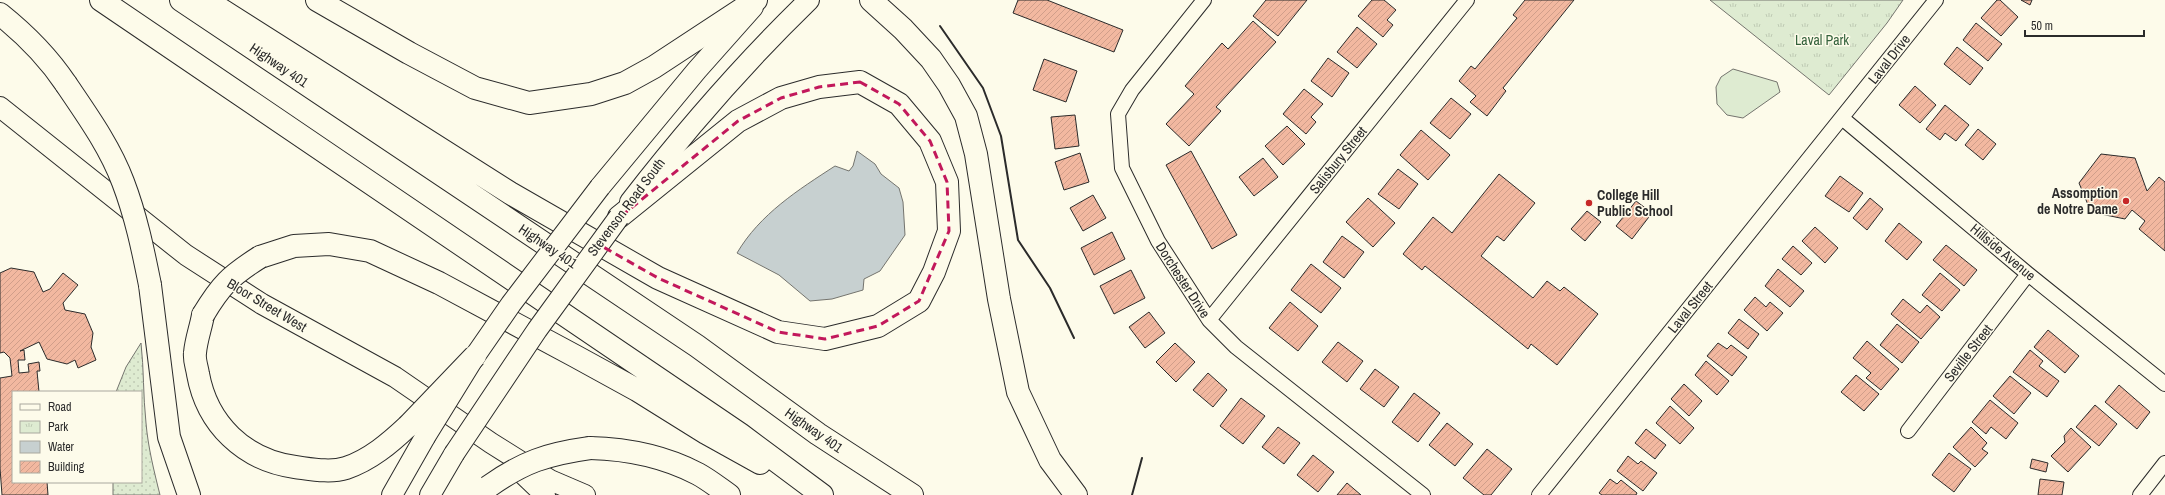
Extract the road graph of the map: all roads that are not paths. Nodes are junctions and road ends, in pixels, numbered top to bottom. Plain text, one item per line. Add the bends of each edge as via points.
1 (101, 0) edge
2 (181, 0) edge
3 (206, 0) edge
4 (317, 0) edge
5 (756, 0) edge
6 (759, 0) edge
7 (809, 0) edge
8 (871, 0) edge
9 (1204, 0) edge
10 (1467, 0) edge
11 (1936, 0) edge
12 (0, 14) edge
13 (0, 107) edge
14 (1842, 118) junction
15 (619, 216) junction
16 (2028, 274) junction
17 (1209, 320) junction
18 (475, 356) joint
19 (2165, 384) edge
20 (417, 431) junction
21 (1908, 431) dead end
22 (2165, 463) edge
23 (548, 487) edge
24 (483, 491) edge
25 (189, 495) edge
26 (392, 495) edge
27 (430, 495) edge
28 (567, 495) edge
29 (585, 495) edge
30 (729, 495) edge
31 (816, 495) edge
32 (822, 495) edge
33 (912, 495) edge
34 (1076, 495) edge
35 (1423, 495) edge
36 (1539, 495) edge
37 (2140, 495) edge

1 - 32 highway via 740,434
2 - 33 highway, Highway 401 via 697,346 818,434
3 - 15 highway via 517,197 658,278 778,332 825,339 878,326 919,301 934,272 949,231 947,182 930,141 899,104 860,82 819,87 781,98 738,121
4 - 5 highway via 475,88 529,103 591,94 625,83 654,67
6 - 18 main road, bridge via 600,187
7 - 15 main road, Stevenson Road South via 712,100
8 - 34 highway via 903,28 931,59 950,85 966,116 976,154 999,299 1018,392 1050,460
9 - 17 street, Dorchester Drive via 1132,90 1118,114 1122,168 1158,241
10 - 17 street, Salisbury Street
11 - 14 street, Laval Drive
12 - 25 highway, bridge via 19,29 56,69 94,126 122,180 141,235 150,285 169,437
13 - 23 main road, Bloor Street West via 186,255 262,304 395,377 491,443
14 - 16 street, Hillside Avenue
14 - 36 street, Laval Street
15 - 27 main road, Stevenson Road South, bridge via 537,330 454,454
16 - 19 street, Hillside Avenue
16 - 21 street, Seville Street
17 - 35 street, Dorchester Drive via 1236,347
18 - 20 highway, bridge
20 - 26 main road
20 - 31 highway, bridge via 391,442 368,459 345,469 318,470 279,465 249,453 220,426 201,392 195,354 203,315 220,288 238,270 260,257 294,246 329,244 370,251 439,283 575,356
22 - 37 street
23 - 28 main road
23 - 29 main road
24 - 30 highway, bridge via 507,473 533,460 590,448 621,449 663,460 698,474

